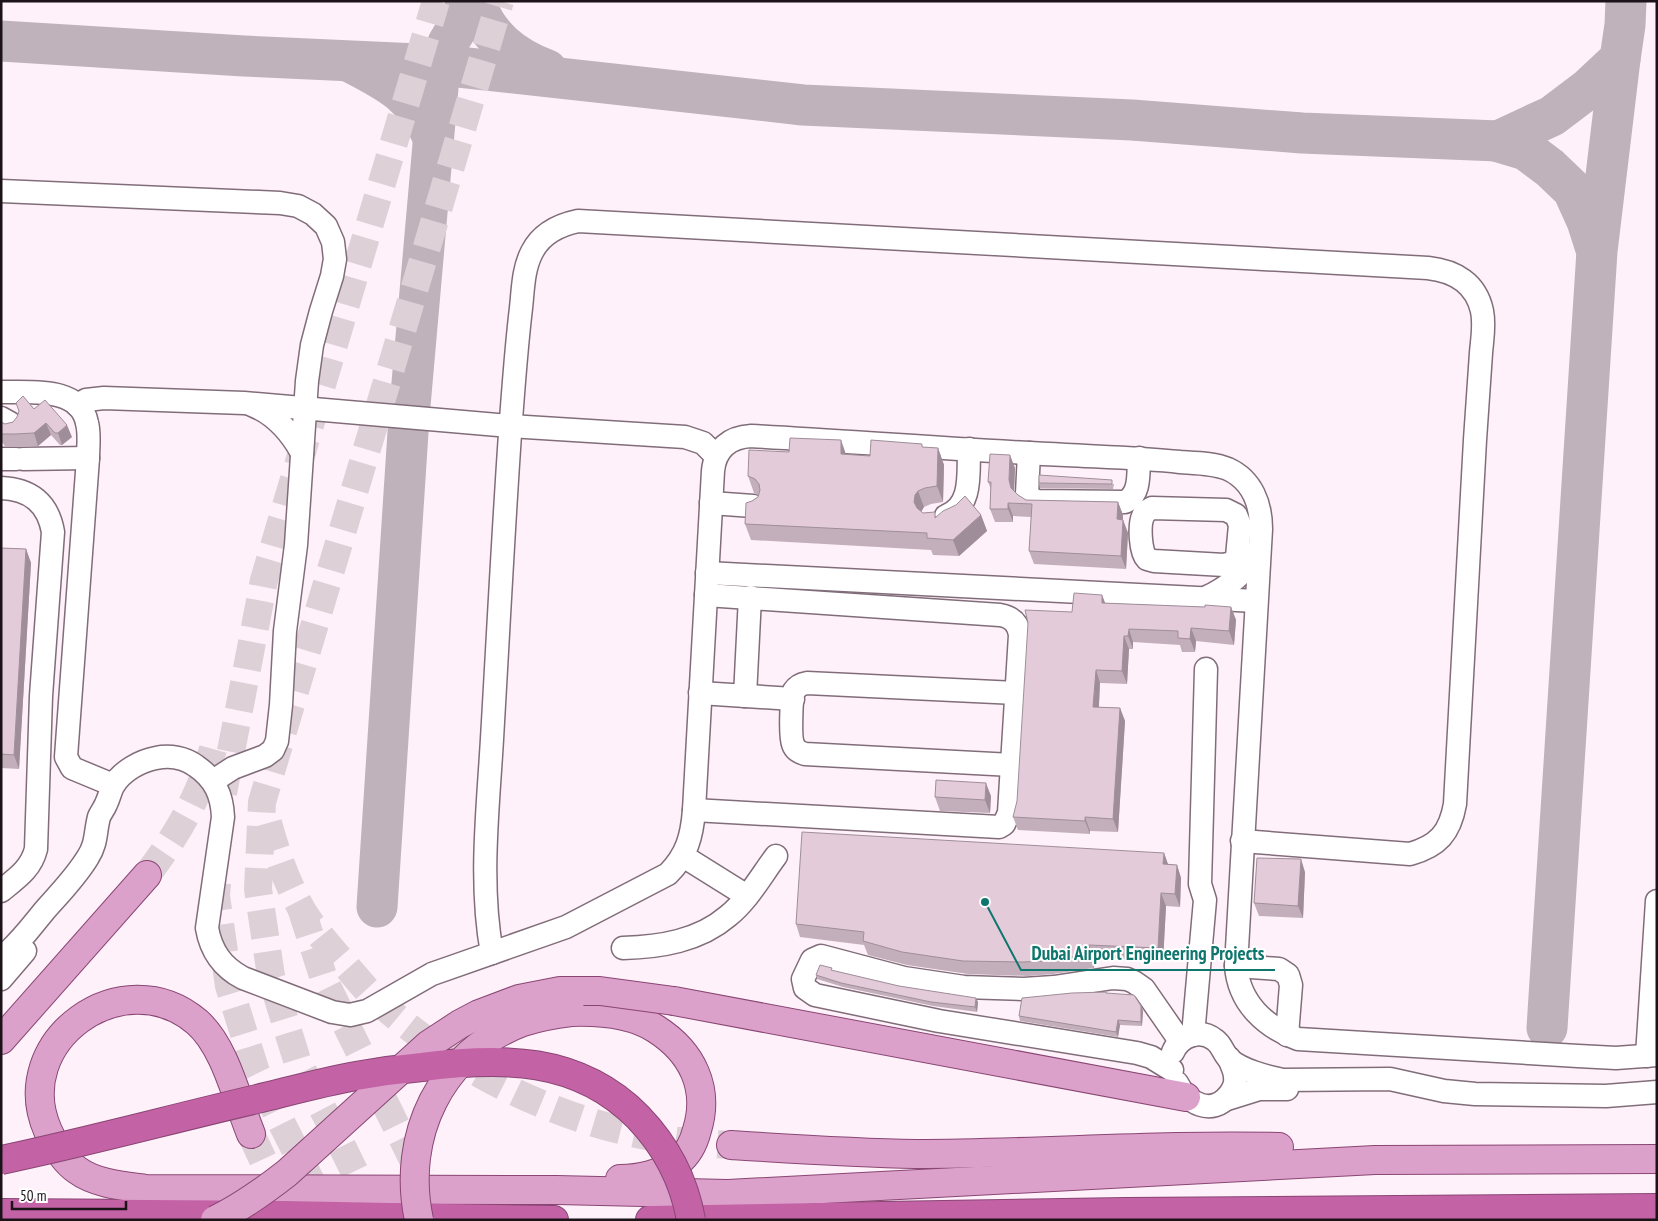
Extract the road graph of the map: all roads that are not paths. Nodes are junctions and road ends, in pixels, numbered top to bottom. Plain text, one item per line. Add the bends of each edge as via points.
1 (1, 191) edge
2 (1, 392) edge
3 (244, 402) junction
4 (77, 405) junction
5 (304, 407) junction
6 (510, 426) junction
7 (970, 449) junction
8 (302, 453) junction
9 (1029, 453) junction
10 (716, 456) junction
11 (18, 457) edge
12 (88, 458) junction
13 (1139, 458) junction
14 (1, 488) edge
15 (711, 503) junction
16 (753, 506) edge
17 (933, 517) edge
18 (1259, 550) junction
19 (1173, 562) dead end
20 (707, 573) junction
21 (706, 595) junction
22 (1169, 596) junction
23 (750, 597) junction
24 (1205, 598) junction
25 (1256, 601) junction
26 (1206, 669) dead end
27 (700, 693) junction
28 (1016, 693) junction
29 (744, 696) junction
30 (793, 699) junction
31 (1012, 765) junction
32 (213, 781) junction
33 (110, 795) junction
34 (694, 810) junction
35 (1242, 841) junction
36 (683, 856) junction
37 (776, 856) dead end
38 (147, 875) tunnel mouth
39 (1, 890) edge
40 (747, 896) junction
41 (1657, 901) edge
42 (623, 948) dead end
43 (492, 953) junction
44 (1, 958) edge
45 (1236, 966) junction
46 (1, 978) edge
47 (1287, 1035) junction
48 (1185, 1038) junction
49 (1, 1040) edge
50 (1652, 1056) edge
51 (1229, 1058) junction
52 (1172, 1070) junction
53 (1657, 1092) edge
54 (1186, 1097) junction
55 (1227, 1098) junction
56 (1657, 1100) edge
57 (251, 1134) tunnel mouth
58 (731, 1145) tunnel mouth
59 (1657, 1159) edge
60 (1, 1160) edge
61 (1374, 1160) junction
62 (557, 1190) junction
63 (1657, 1208) edge
64 (1, 1213) edge
65 (215, 1220) edge
66 (419, 1220) edge
67 (554, 1220) edge
68 (650, 1220) edge
69 (691, 1220) edge

1 - 5 street via 280,203 298,206 313,214 326,226 334,242 334,259 312,345
2 - 4 street via 55,394
3 - 4 street via 104,398 86,400
3 - 5 street
3 - 8 street via 284,426
4 - 12 street via 88,424
5 - 6 street
5 - 8 street
6 - 10 street via 685,437 703,443
6 - 35 street via 527,265 540,240 564,224 578,221 1418,268 1443,270 1457,276 1478,298 1483,328 1453,818 1436,842 1410,854
6 - 43 street via 487,843 487,919
7 - 9 street
7 - 10 street via 751,436 726,443
7 - 17 street via 962,506 952,514
8 - 32 street via 277,742 265,756 233,768
9 - 13 street
9 - 13 street via 1028,494 1037,501 1126,502 1135,493
10 - 15 street
11 - 12 street
12 - 33 street via 66,757 72,768
13 - 18 street via 1218,466 1242,478 1260,509
14 - 39 street via 22,491 37,500 48,515 53,532 41,696 36,849 25,871
15 - 16 street
15 - 20 street
18 - 24 street via 1236,579
18 - 25 street
19 - 22 street via 1167,566
20 - 21 street
20 - 22 street
21 - 23 street
21 - 27 street
22 - 24 street
23 - 28 street via 1006,616 1016,623 1020,635
23 - 29 street
24 - 25 street
25 - 35 street
26 - 48 street via 1200,884 1205,908
27 - 29 street
27 - 34 street
28 - 30 street via 807,683 797,687
28 - 31 street
29 - 30 street
30 - 31 street via 792,741 796,750 805,754
31 - 34 street via 1008,819 994,828
32 - 33 street via 192,763 163,756 148,759 124,774
32 - 43 street via 220,794 223,817 207,928 216,954 235,974 332,1012 350,1015 374,1008 432,974
33 - 44 street via 99,819 94,846 80,870
33 - 46 street via 112,832 98,865
34 - 36 street via 691,834
35 - 45 street
36 - 40 street
36 - 43 street via 658,880 566,927
37 - 40 street
38 - 49 main road
40 - 42 street via 728,916 704,932 660,946
41 - 50 street
45 - 47 street via 1240,987 1250,1007 1266,1023
45 - 47 street via 1279,969 1288,975 1291,985
47 - 50 street via 1298,1039 1568,1056
48 - 51 street via 1201,1034 1215,1040
48 - 52 street via 1173,1050
48 - 52 street via 1144,989 1120,978 1041,988 964,987 904,978 821,956 812,960 803,978 805,988 815,995 939,1021 1130,1052 1150,1057
51 - 53 street via 1256,1073 1283,1080 1390,1079 1475,1094 1606,1096
51 - 55 street via 1235,1077 1232,1092
52 - 54 street
54 - 55 street via 1206,1106
54 - 65 main road, bridge via 674,1001 600,990 560,991 519,999 479,1014 428,1045 270,1187
55 - 56 street via 1260,1089 1374,1088 1439,1101 1475,1103 1606,1104
57 - 62 main road via 220,1052 211,1039 198,1022 160,1003 116,1002 95,1009 68,1027 44,1067 40,1101 44,1121 63,1157 78,1171 122,1186 146,1189
58 - 61 main road via 916,1154 1265,1147 1318,1150
59 - 61 main road
60 - 69 highway, bridge via 356,1076 442,1064 516,1062 553,1068 587,1080 632,1111 657,1138 676,1170
61 - 62 main road via 728,1194
62 - 66 main road, bridge via 578,1180 647,1176 678,1162 689,1150 701,1118 700,1084 684,1054 655,1028 628,1018 591,1011 571,1012 522,1023 499,1034 462,1061 448,1077 427,1114 416,1152 413,1183
63 - 68 highway
64 - 67 highway

